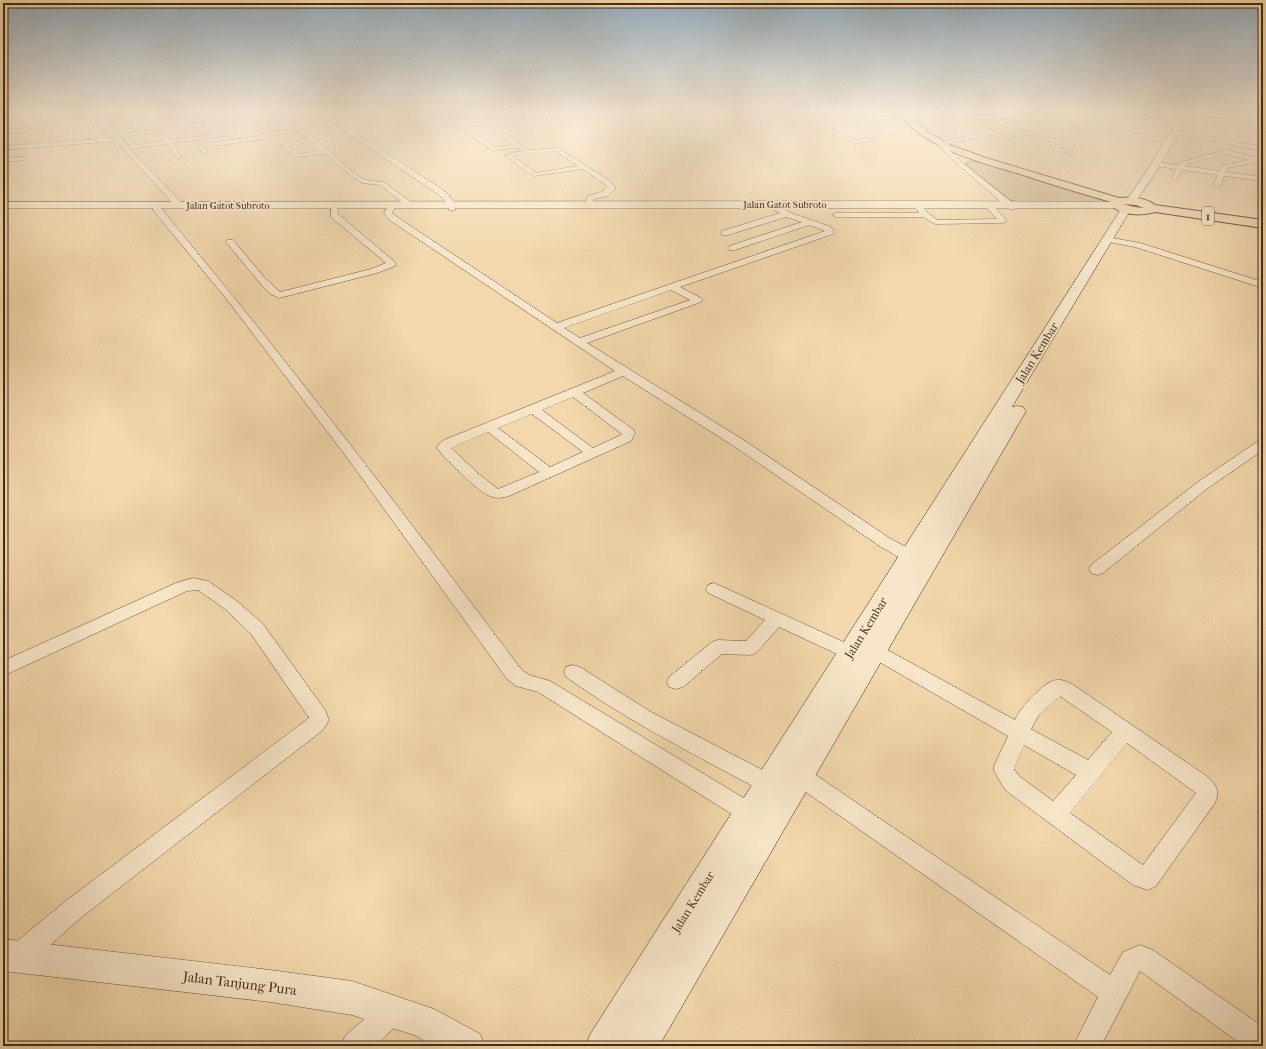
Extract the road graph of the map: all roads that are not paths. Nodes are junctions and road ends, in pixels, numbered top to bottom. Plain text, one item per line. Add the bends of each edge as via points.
1 (141, 161) edge
2 (338, 161) edge
3 (382, 161) edge
4 (393, 161) edge
5 (523, 161) edge
6 (575, 161) joint
7 (958, 161) edge
8 (986, 161) edge
9 (1169, 161) edge
10 (1170, 161) edge
11 (1191, 161) edge
12 (1255, 161) edge
13 (516, 162) joint
14 (561, 163) dead end
15 (540, 166) dead end
16 (1169, 166) junction
17 (585, 167) junction
18 (525, 168) junction
19 (1260, 170) dead end
20 (1221, 173) junction
21 (1175, 178) dead end
22 (1263, 179) edge
23 (1255, 182) junction
24 (1217, 185) dead end
25 (1263, 187) edge
26 (588, 202) junction
27 (3, 205) edge
28 (411, 205) junction
29 (1132, 205) junction
30 (178, 206) junction
31 (447, 206) junction
32 (711, 206) junction
33 (726, 206) junction
34 (935, 206) junction
35 (1012, 206) junction
36 (157, 207) junction
37 (918, 207) junction
38 (990, 207) junction
39 (3, 208) edge
40 (334, 208) junction
41 (391, 208) junction
42 (777, 208) junction
43 (786, 214) junction
44 (836, 214) junction
45 (925, 215) junction
46 (808, 223) junction
47 (1263, 224) edge
48 (725, 233) dead end
49 (230, 242) dead end
50 (1122, 242) junction
51 (732, 248) dead end
52 (1263, 285) edge
53 (672, 286) junction
54 (556, 327) junction
55 (579, 342) junction
56 (624, 372) junction
57 (574, 392) junction
58 (533, 409) junction
59 (489, 427) junction
60 (1263, 444) edge
61 (592, 453) junction
62 (549, 473) junction
63 (899, 550) junction
64 (1097, 569) dead end
65 (714, 589) dead end
66 (777, 618) junction
67 (857, 651) junction
68 (3, 669) edge
69 (573, 672) dead end
70 (676, 682) dead end
71 (1125, 731) junction
72 (1020, 733) junction
73 (1090, 772) junction
74 (772, 798) junction
75 (1055, 815) junction
76 (10, 956) edge
77 (1114, 993) junction
78 (393, 1011) junction
79 (1263, 1043) edge
80 (355, 1046) edge
81 (468, 1046) edge
82 (604, 1046) edge
83 (638, 1046) edge
84 (1087, 1046) edge

1 - 30 street
2 - 28 street via 354,176 364,182 382,183
3 - 31 street
4 - 31 street via 442,193
5 - 13 street
6 - 14 street
6 - 17 street
7 - 35 street
8 - 29 highway, 1
9 - 16 main road
10 - 16 main road
11 - 16 street
12 - 20 street via 1226,166
13 - 18 street
15 - 18 street
16 - 20 street
16 - 21 street
16 - 29 main road, Jalan Kembar
17 - 18 street via 536,175
17 - 26 street via 611,186 610,192
19 - 23 street via 1255,172
20 - 23 street
20 - 24 street
22 - 23 street
23 - 25 street
26 - 31 street, Jalan Gatot Subroto
26 - 32 street, Jalan Gatot Subroto
27 - 36 street, Jalan Gatot Subroto
28 - 30 street, Jalan Gatot Subroto
28 - 31 street, Jalan Gatot Subroto
29 - 35 street, Jalan Gatot Subroto
29 - 47 highway, 1
29 - 50 main road, Jalan Kembar
30 - 36 street, Jalan Gatot Subroto
30 - 40 street, Jalan Gatot Subroto
31 - 32 street, Jalan Gatot Subroto
31 - 41 street, Jalan Gatot Subroto
32 - 33 street, Jalan Gatot Subroto
33 - 34 street, Jalan Gatot Subroto
33 - 42 street, Jalan Gatot Subroto
34 - 35 street, Jalan Gatot Subroto
34 - 37 street, Jalan Gatot Subroto
34 - 38 street, Jalan Gatot Subroto
35 - 38 street, Jalan Gatot Subroto
36 - 39 street, Jalan Gatot Subroto
36 - 74 street via 353,456 514,674 523,681 543,686 618,731
37 - 44 street, Jalan Gatot Subroto
37 - 45 street
38 - 45 street via 1002,221 933,222
40 - 41 street, Jalan Gatot Subroto
40 - 49 street via 334,215 392,264 279,295
41 - 54 street via 388,213 391,218
42 - 43 street
42 - 44 street, Jalan Gatot Subroto
43 - 46 street
43 - 48 street
44 - 45 street
46 - 51 street
46 - 53 street via 830,232
50 - 52 street
50 - 63 main road, Jalan Kembar
50 - 67 main road, Jalan Kembar
53 - 54 street
53 - 55 street via 698,300
54 - 55 street
55 - 56 street
56 - 57 street
56 - 63 street via 737,442
57 - 58 street
57 - 61 street via 629,433 626,438
58 - 59 street
58 - 61 street
59 - 62 street
59 - 62 street via 443,447 495,493 504,493
60 - 64 street via 1203,485
61 - 62 street
63 - 67 main road, Jalan Kembar
65 - 66 street
66 - 67 street via 817,637
66 - 70 street via 750,648 718,647
67 - 72 street
67 - 74 main road, Jalan Kembar
67 - 74 main road, Jalan Kembar
68 - 76 street via 182,587 198,584 231,605 257,629 319,720
69 - 74 street
71 - 72 street via 1065,689 1057,687 1032,709
71 - 73 street
71 - 75 street via 1205,786 1208,793 1151,876 1145,878 1136,874
72 - 73 street
72 - 75 street via 1006,761 1004,771 1012,783
73 - 75 street
74 - 77 street
74 - 82 main road, Jalan Kembar
74 - 83 main road, Jalan Kembar via 694,950
76 - 78 street, Jalan Tanjung Pura via 270,986 352,998
77 - 79 street via 1132,962 1144,959
77 - 84 street
78 - 80 street
78 - 81 street, Jalan Tanjung Pura via 422,1021

